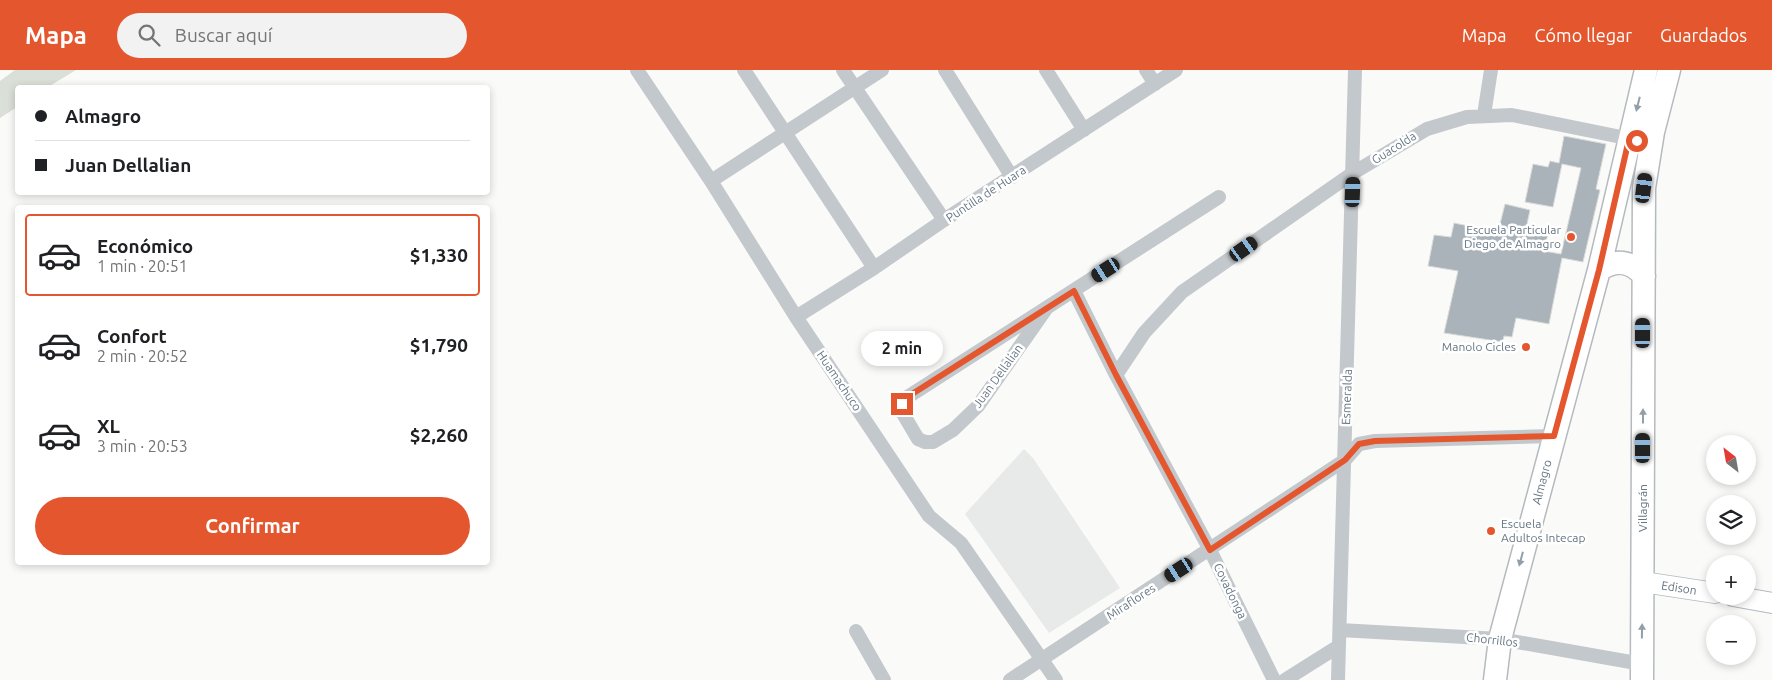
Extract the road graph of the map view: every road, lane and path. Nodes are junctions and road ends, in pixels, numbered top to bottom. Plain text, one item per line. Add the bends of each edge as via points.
1 (637, 70) edge
2 (744, 70) edge
3 (843, 70) edge
4 (882, 70) edge
5 (945, 70) edge
6 (1046, 70) edge
7 (1146, 70) edge
8 (1176, 70) edge
9 (1355, 70) edge
10 (1491, 70) edge
11 (1646, 70) edge
12 (1669, 70) edge
13 (1155, 84) junction
14 (854, 88) junction
15 (1484, 115) junction
16 (1084, 130) junction
17 (786, 132) junction
18 (1629, 139) junction
19 (1353, 173) junction
20 (1012, 177) junction
21 (710, 181) junction
22 (1644, 188) junction
23 (1219, 197) dead end
24 (944, 220) junction
25 (1606, 239) junction
26 (1643, 248) junction
27 (874, 268) junction
28 (1599, 270) junction
29 (1644, 276) junction
30 (1074, 291) junction
31 (1046, 309) junction
32 (796, 317) junction
33 (1116, 375) junction
34 (1554, 436) junction
35 (1345, 460) junction
36 (1210, 550) junction
37 (1643, 582) junction
38 (1706, 592) edge
39 (1756, 600) edge
40 (1772, 602) edge
41 (1340, 630) junction
42 (856, 631) dead end
43 (1500, 639) junction
44 (1340, 646) junction
45 (1042, 660) junction
46 (1642, 672) edge
47 (884, 680) edge
48 (1010, 680) edge
49 (1056, 680) edge
50 (1274, 680) edge
51 (1285, 680) edge
52 (1338, 680) edge
53 (1495, 680) edge

1 - 21 street, Huamachuco
2 - 17 street
3 - 14 street
4 - 14 street
5 - 20 street
6 - 16 street
7 - 13 street
8 - 13 street, Puntilla de Huara
9 - 19 street, Esmeralda
10 - 15 street
11 -> 18 main road, Almagro
12 - 22 main road, Villagrán via 1653,132
13 - 16 street, Puntilla de Huara
14 - 17 street
14 - 24 street
15 - 18 street, Guacolda via 1533,118
15 - 19 street, Guacolda via 1427,129
16 - 20 street, Puntilla de Huara
17 - 21 street
17 - 27 street
18 - 22 street via 1639,143 1637,174
18 - 25 main road, Almagro
19 - 33 street, Guacolda via 1182,292 1144,333
19 - 35 street, Esmeralda
20 - 24 street, Puntilla de Huara
21 - 32 street, Huamachuco
22 - 26 main road, Villagrán
23 - 30 street, Juan Dellalian
24 - 27 street, Puntilla de Huara
25 - 26 main road via 1620,251 1632,252
25 - 28 main road, Almagro
26 - 29 main road, Villagrán
27 - 32 street, Puntilla de Huara
28 - 29 main road via 1619,262 1633,266
28 - 34 main road, Almagro
37 -> 29 main road, Villagrán
30 - 31 street, Juan Dellalian
30 - 33 street, Covadonga
31 - 31 street, Juan Dellalian via 978,406 953,430 936,440 925,442 918,439 902,412 906,398
32 - 45 street, Huamachuco via 929,516 961,543
33 - 36 street, Covadonga
34 - 35 street, Miraflores via 1375,441 1359,444
34 -> 43 main road, Almagro
35 - 36 street, Miraflores
35 - 41 street, Esmeralda
36 - 45 street, Miraflores
36 - 50 street, Covadonga
37 - 38 street, Edison
46 -> 37 main road, Villagrán
39 - 40 street
41 - 43 street, Chorrillos
41 - 44 street, Esmeralda
42 - 47 street
43 - 46 street, Chorrillos
43 - 53 main road, Almagro
44 - 51 street
44 - 52 street, Esmeralda
45 - 48 street, Miraflores
45 - 49 street, Huamachuco

